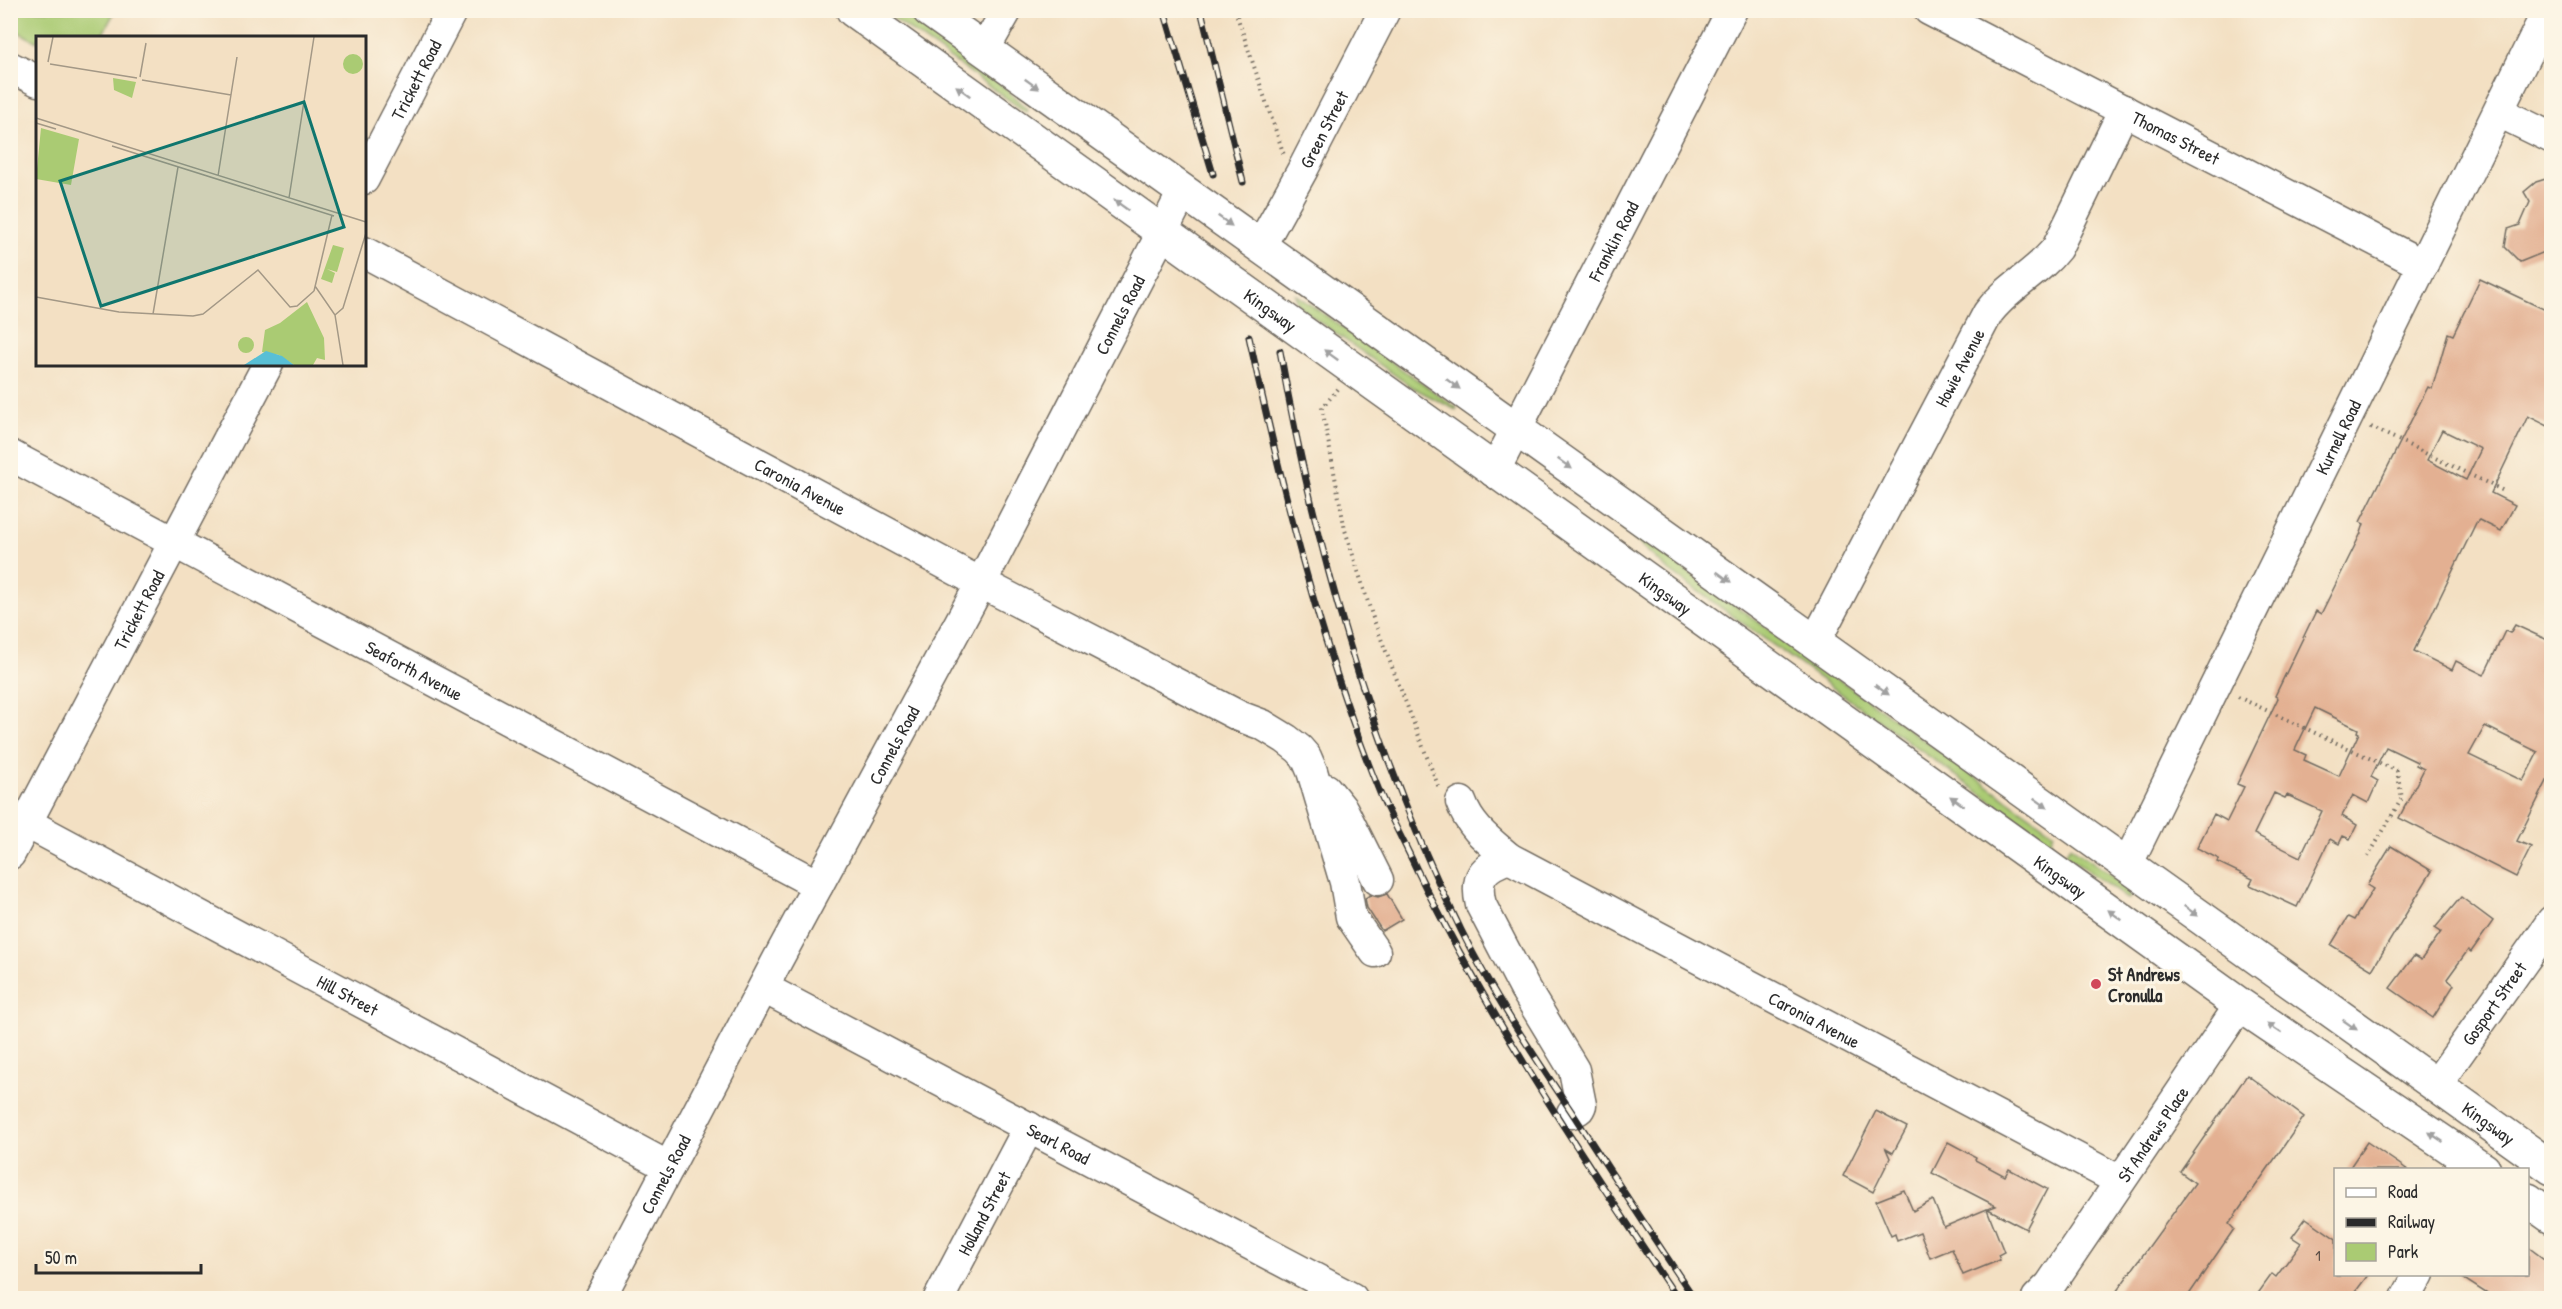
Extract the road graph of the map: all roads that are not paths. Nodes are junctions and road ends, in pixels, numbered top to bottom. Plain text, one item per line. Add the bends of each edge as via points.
1 (452, 10) edge
2 (852, 10) edge
3 (929, 10) edge
4 (1007, 10) edge
5 (1385, 10) edge
6 (1732, 10) edge
7 (1929, 10) edge
8 (2548, 10) edge
9 (984, 50) junction
10 (10, 67) edge
11 (36, 80) edge
12 (2124, 110) junction
13 (2499, 112) junction
14 (2552, 138) edge
15 (366, 175) edge
16 (1183, 192) junction
17 (1162, 234) junction
18 (1260, 247) junction
19 (366, 253) edge
20 (2423, 265) junction
21 (267, 366) edge
22 (1517, 431) junction
23 (10, 454) edge
24 (1494, 472) junction
25 (175, 541) junction
26 (981, 583) junction
27 (1815, 642) junction
28 (1312, 771) junction
29 (1461, 802) road end
30 (27, 823) junction
31 (10, 854) edge
32 (1509, 858) junction
33 (2127, 865) junction
34 (1378, 880) dead end
35 (818, 885) junction
36 (2552, 921) edge
37 (1375, 952) dead end
38 (2268, 967) junction
39 (764, 988) junction
40 (2240, 1005) junction
41 (2436, 1085) junction
42 (1572, 1113) dead end
43 (1029, 1127) junction
44 (2498, 1129) junction
45 (669, 1167) junction
46 (2479, 1168) edge
47 (2552, 1168) edge
48 (2121, 1181) junction
49 (2529, 1201) edge
50 (2552, 1217) edge
51 (600, 1299) edge
52 (939, 1299) edge
53 (1352, 1299) edge
54 (2037, 1299) edge

1 - 15 street, Trickett Road
17 -> 2 main road, Kingsway
3 - 9 main road, Kingsway
4 - 9 street
5 - 18 street, Green Street
6 - 22 street, Franklin Road
7 - 12 street, Thomas Street
8 - 13 street, Kurnell Road
9 -> 16 main road, Kingsway
10 - 11 street
12 - 20 street, Thomas Street
12 - 27 street, Howie Avenue via 2057,248 1988,313
13 - 14 street
13 - 20 street, Kurnell Road
16 - 17 street, Connels Road
16 -> 18 main road, Kingsway
24 -> 17 main road, Kingsway
17 - 26 street, Connels Road
18 -> 22 main road, Kingsway
19 - 26 street, Caronia Avenue
20 - 33 street, Kurnell Road
21 - 25 street, Trickett Road
22 - 24 street, Franklin Road
22 -> 27 main road, Kingsway
23 - 25 street, Seaforth Avenue
40 -> 24 main road, Kingsway
25 - 30 street, Trickett Road
25 - 35 street, Seaforth Avenue
26 - 28 street, Caronia Avenue via 1263,725 1299,748
26 - 35 street, Connels Road
27 -> 33 main road, Kingsway
28 - 34 street via 1343,810
28 - 37 street via 1345,882 1351,917
29 - 32 street, Caronia Avenue via 1475,829
30 - 31 street, Trickett Road
30 - 45 street, Hill Street
32 - 42 street via 1484,871 1478,892 1480,905 1574,1071 1581,1105
32 - 48 street, Caronia Avenue
33 -> 38 main road, Kingsway
35 - 39 street, Connels Road
36 - 41 street, Gosport Street
38 - 40 main road, St Andrews Place
38 -> 41 main road, Kingsway
39 - 43 street, Searl Road
39 - 45 street, Connels Road
46 -> 40 main road, Kingsway
40 - 48 street, St Andrews Place
41 - 44 main road, Kingsway
43 - 52 street, Holland Street
43 - 53 street, Searl Road
44 - 46 main road
44 - 47 main road, Kingsway
45 - 51 street, Connels Road
48 - 54 street, St Andrews Place
49 - 50 main road

